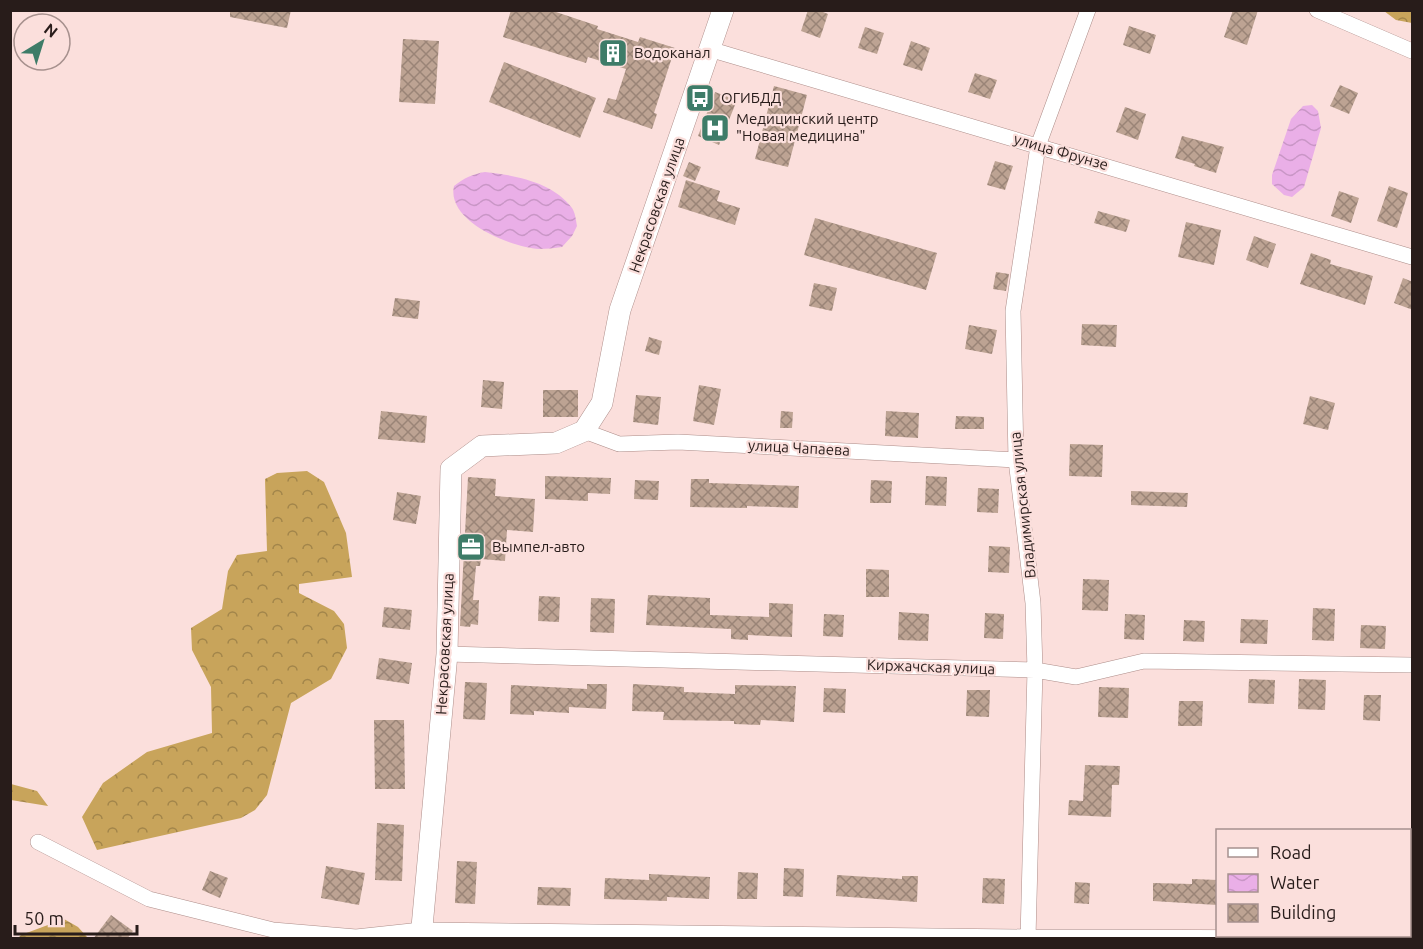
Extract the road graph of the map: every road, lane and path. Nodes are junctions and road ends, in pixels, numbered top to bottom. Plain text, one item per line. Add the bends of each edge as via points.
1 (723, 10) edge
2 (1088, 10) edge
3 (1317, 10) edge
4 (709, 49) junction
5 (1413, 51) edge
6 (1038, 146) junction
7 (1413, 257) edge
8 (584, 431) junction
9 (1016, 460) junction
10 (447, 654) junction
11 (1413, 665) edge
12 (1035, 670) junction
13 (38, 842) dead end
14 (270, 934) edge
15 (421, 934) edge
16 (1028, 938) edge
17 (1353, 939) edge

1 - 4 street, Некрасовская улица
2 - 6 street, Владимирская улица
3 - 5 street
4 - 6 street, улица Фрунзе
4 - 8 street, Некрасовская улица via 620,310 603,403
6 - 7 street, улица Фрунзе
6 - 9 street, Владимирская улица via 1013,311
8 - 9 street, улица Чапаева via 619,444 678,442
8 - 10 street, Некрасовская улица via 556,443 482,446 451,469
9 - 12 street, Владимирская улица via 1033,603
10 - 12 street, Киржачская улица
10 - 15 street, Некрасовская улица
11 - 12 street, Киржачская улица via 1143,661 1076,677
12 - 16 street, Владимирская улица
13 - 14 street via 149,899
14 - 15 street
15 - 16 street
16 - 17 street

